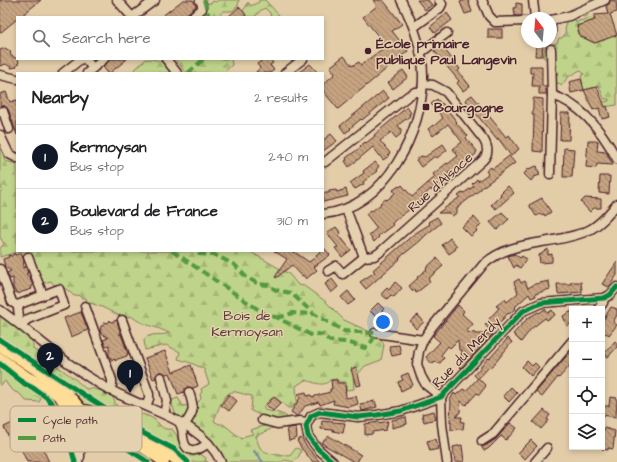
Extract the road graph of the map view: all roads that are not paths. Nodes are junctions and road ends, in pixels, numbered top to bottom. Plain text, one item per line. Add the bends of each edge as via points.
1 (117, 0) edge
2 (155, 0) edge
3 (200, 0) edge
4 (400, 0) edge
5 (439, 0) edge
6 (482, 0) edge
7 (533, 0) edge
8 (605, 0) edge
9 (534, 12) edge
10 (131, 16) edge
11 (133, 16) edge
12 (193, 16) edge
13 (557, 19) edge
14 (521, 21) edge
15 (414, 27) junction
16 (447, 33) dead end
17 (551, 48) dead end
18 (420, 53) junction
19 (80, 60) edge
20 (85, 60) edge
21 (103, 60) edge
22 (167, 60) edge
23 (301, 60) edge
24 (90, 71) edge
25 (64, 72) edge
26 (176, 72) edge
27 (286, 72) edge
28 (0, 75) edge
29 (16, 79) edge
30 (422, 88) junction
31 (552, 95) junction
32 (0, 112) edge
33 (9, 129) dead end
34 (0, 135) edge
35 (16, 158) edge
36 (617, 159) edge
37 (325, 162) dead end
38 (550, 174) dead end
39 (617, 204) edge
40 (346, 209) junction
41 (324, 214) edge
42 (28, 257) dead end
43 (364, 257) junction
44 (0, 269) edge
45 (328, 272) dead end
46 (617, 287) edge
47 (43, 295) junction
48 (604, 298) junction
49 (18, 306) junction
50 (85, 306) dead end
51 (600, 306) edge
52 (0, 310) edge
53 (122, 320) dead end
54 (19, 323) junction
55 (375, 333) dead end
56 (423, 340) junction
57 (571, 342) edge
58 (0, 346) edge
59 (0, 358) edge
60 (161, 377) dead end
61 (109, 390) junction
62 (189, 392) dead end
63 (441, 397) junction
64 (66, 406) edge
65 (78, 406) edge
66 (146, 406) junction
67 (164, 414) junction
68 (262, 420) dead end
69 (307, 422) junction
70 (184, 424) junction
71 (184, 436) junction
72 (142, 438) edge
73 (482, 441) dead end
74 (208, 443) junction
75 (142, 447) edge
76 (547, 448) dead end
77 (77, 452) edge
78 (79, 462) edge
79 (164, 462) edge
80 (180, 462) edge
81 (221, 462) edge
82 (333, 462) edge
83 (447, 462) edge
84 (535, 462) edge

1 - 10 street
2 - 11 street
3 - 12 street via 202,9
4 - 15 street
5 - 15 street via 442,4 440,8
6 - 14 street via 489,16 495,22
7 - 9 street
8 - 13 street
15 - 18 street
16 - 18 street
17 - 31 street
18 - 30 street
19 - 25 street
20 - 24 street
21 - 24 street
22 - 26 street
23 - 27 street
28 - 29 street
30 - 37 street via 408,96
30 - 40 street via 416,124 398,162 374,190
30 - 43 street, Rue d'Alsace via 433,85 446,92 484,140 488,155 379,253
31 - 36 street via 565,100 588,119
31 - 38 street
32 - 33 street via 3,111
34 - 35 street via 9,154
39 - 56 street via 587,231 513,248 488,260 451,302
40 - 41 street
40 - 43 street
42 - 47 street
43 - 45 street, Rue d'Alsace via 343,274 336,266
44 - 49 street via 12,302
46 - 48 street
47 - 49 street
47 - 54 street via 59,289 64,305
48 - 51 street
48 - 63 street, Rue du Merdy via 548,302 529,307
49 - 54 street
50 - 61 street via 112,380
52 - 54 street
53 - 66 street via 149,394
54 - 61 street via 83,374
55 - 56 street
56 - 63 street via 418,357 419,372 426,385
57 - 73 street via 493,434
58 - 65 main road via 61,387
59 - 64 main road via 47,387 60,397
60 - 67 street via 167,401
61 - 66 street
62 - 70 street via 193,410
63 - 69 street, Rue du Merdy via 401,411 377,416 316,413
63 - 83 street, Rue du Merdy
66 - 67 street
67 - 70 street
68 - 69 street, Rue du Merdy via 277,424
69 - 82 street via 306,430 310,439
70 - 71 street
70 - 71 street
70 - 74 street
71 - 74 street via 184,443 190,450 200,449
72 - 80 main road
74 - 81 street
75 - 79 main road
76 - 84 street
77 - 78 street

